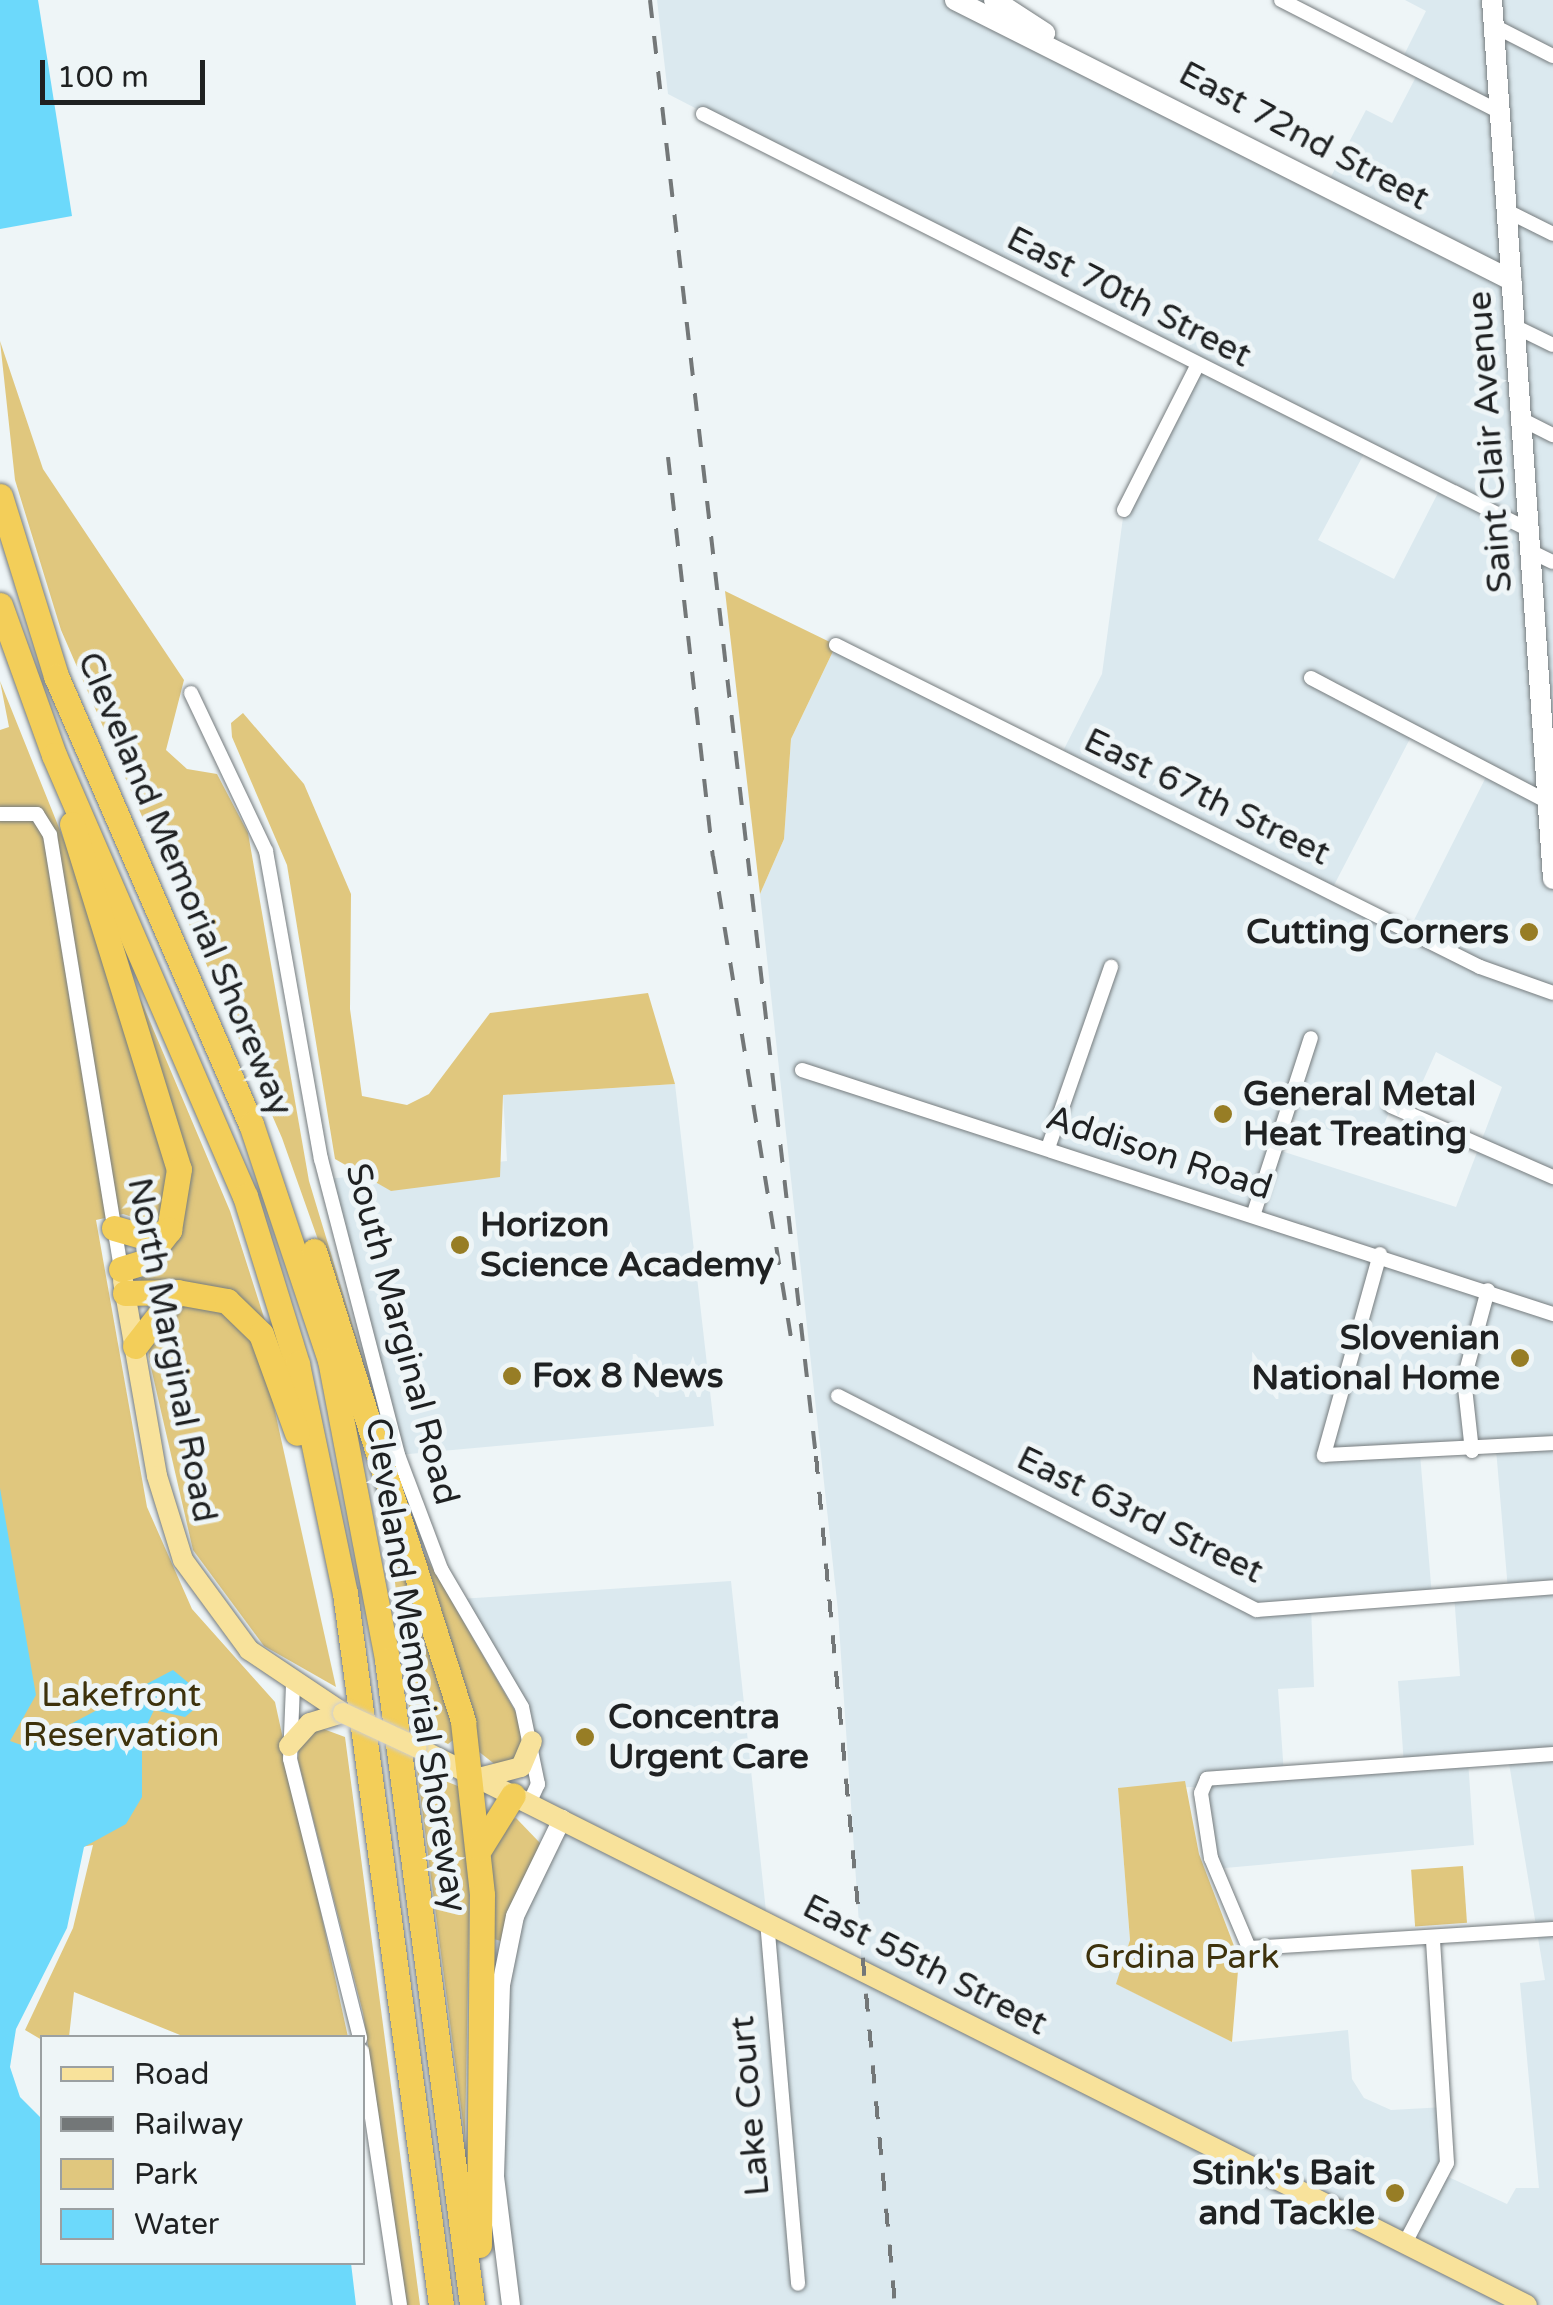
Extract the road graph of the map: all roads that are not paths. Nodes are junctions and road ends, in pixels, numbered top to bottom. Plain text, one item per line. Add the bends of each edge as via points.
1 (955, 0) edge
2 (1281, 0) edge
3 (1492, 0) edge
4 (1002, 7) edge
5 (1494, 26) junction
6 (1553, 56) edge
7 (1500, 112) junction
8 (704, 114) dead end
9 (1507, 211) junction
10 (1553, 234) edge
11 (1511, 280) junction
12 (1514, 326) junction
13 (1553, 345) edge
14 (1197, 366) junction
15 (1521, 420) junction
16 (1553, 434) edge
17 (0, 496) edge
18 (1124, 510) dead end
19 (1530, 540) junction
20 (1553, 562) edge
21 (0, 605) edge
22 (836, 646) dead end
23 (1311, 678) dead end
24 (191, 694) dead end
25 (54, 756) junction
26 (1549, 757) edge
27 (1548, 802) junction
28 (0, 814) edge
29 (1552, 837) edge
30 (1553, 879) edge
31 (1110, 966) dead end
32 (1553, 993) edge
33 (1311, 1038) dead end
34 (802, 1070) dead end
35 (1391, 1106) dead end
36 (251, 1124) junction
37 (1048, 1148) junction
38 (1553, 1177) edge
39 (1252, 1216) junction
40 (114, 1228) junction
41 (170, 1230) junction
42 (1380, 1254) junction
43 (123, 1281) junction
44 (1488, 1290) junction
45 (177, 1292) junction
46 (1553, 1314) edge
47 (135, 1346) junction
48 (838, 1396) dead end
49 (1553, 1442) edge
50 (1472, 1451) junction
51 (334, 1544) junction
52 (1553, 1587) edge
53 (293, 1685) junction
54 (338, 1710) junction
55 (532, 1741) junction
56 (289, 1746) junction
57 (1553, 1754) edge
58 (474, 1775) junction
59 (521, 1799) junction
60 (562, 1820) junction
61 (480, 1853) junction
62 (766, 1921) junction
63 (1553, 1929) edge
64 (1432, 1939) junction
65 (359, 2035) edge
66 (365, 2071) edge
67 (1405, 2243) junction
68 (798, 2284) dead end
69 (400, 2305) edge
70 (440, 2305) edge
71 (472, 2305) edge
72 (486, 2305) edge
73 (511, 2305) edge
74 (1527, 2305) edge

1 - 4 main road, East 72nd Street
2 - 7 street
3 - 5 main road, Saint Clair Avenue
4 - 11 main road, East 72nd Street via 1067,49
5 - 6 street
5 - 7 main road, Saint Clair Avenue
7 - 9 main road, Saint Clair Avenue
8 - 14 street, East 70th Street
9 - 10 street
9 - 11 main road, Saint Clair Avenue
11 - 12 main road, Saint Clair Avenue
12 - 13 street
12 - 15 main road, Saint Clair Avenue
14 - 18 street
14 - 19 street, East 70th Street
15 - 16 street
15 - 19 main road, Saint Clair Avenue
17 - 36 highway, Cleveland Memorial Shoreway via 56,676
19 - 20 street, East 70th Street
19 - 26 main road, Saint Clair Avenue
21 - 25 highway, Cleveland Memorial Shoreway
22 - 32 street, East 67th Street via 1480,967
23 - 27 street
24 - 55 street, South Marginal Road via 266,851 321,1159 417,1518 520,1701
25 - 41 highway via 173,1134 180,1198
25 - 51 highway, Cleveland Memorial Shoreway via 245,1196 297,1364
26 - 27 main road, Saint Clair Avenue
27 - 29 main road, Saint Clair Avenue
28 - 40 street, North Marginal Road via 32,812 47,828 65,898
29 - 30 main road, Saint Clair Avenue
31 - 37 street
33 - 39 street
34 - 37 street, Addison Road
35 - 38 street
36 - 58 highway via 296,1206 348,1348 400,1540 450,1668
36 - 71 highway, Cleveland Memorial Shoreway via 310,1292 357,1478
37 - 39 street, Addison Road
39 - 42 street, Addison Road
40 - 41 highway via 150,1238
40 - 43 street, North Marginal Road
41 - 43 highway
42 - 44 street, Addison Road
42 - 50 street via 1322,1441 1324,1455
43 - 45 highway
43 - 47 main road, North Marginal Road
44 - 46 street, Addison Road
44 - 50 street via 1464,1378
45 - 47 highway
45 - 51 highway via 227,1301 260,1334
47 - 53 main road, North Marginal Road via 176,1545 224,1624
48 - 52 street, East 63rd Street via 1257,1610
49 - 50 street
51 - 70 highway, Cleveland Memorial Shoreway
53 - 54 main road, East 55th Street
53 - 56 street
54 - 56 main road via 310,1723
54 - 58 main road, East 55th Street, bridge
55 - 58 main road via 521,1766
55 - 59 street, South Marginal Road via 538,1784
56 - 65 street
57 - 64 street via 1207,1780 1208,1846 1249,1948
58 - 59 main road, East 55th Street
58 - 61 highway
59 - 60 main road, East 55th Street
59 - 61 highway
60 - 62 main road, East 55th Street
60 - 73 street via 515,1916 500,1985 496,2176
61 - 72 highway via 476,2185
62 - 67 main road, East 55th Street
62 - 68 street, Lake Court
63 - 64 street
64 - 67 street via 1448,2164
66 - 69 street
67 - 74 main road, East 55th Street

